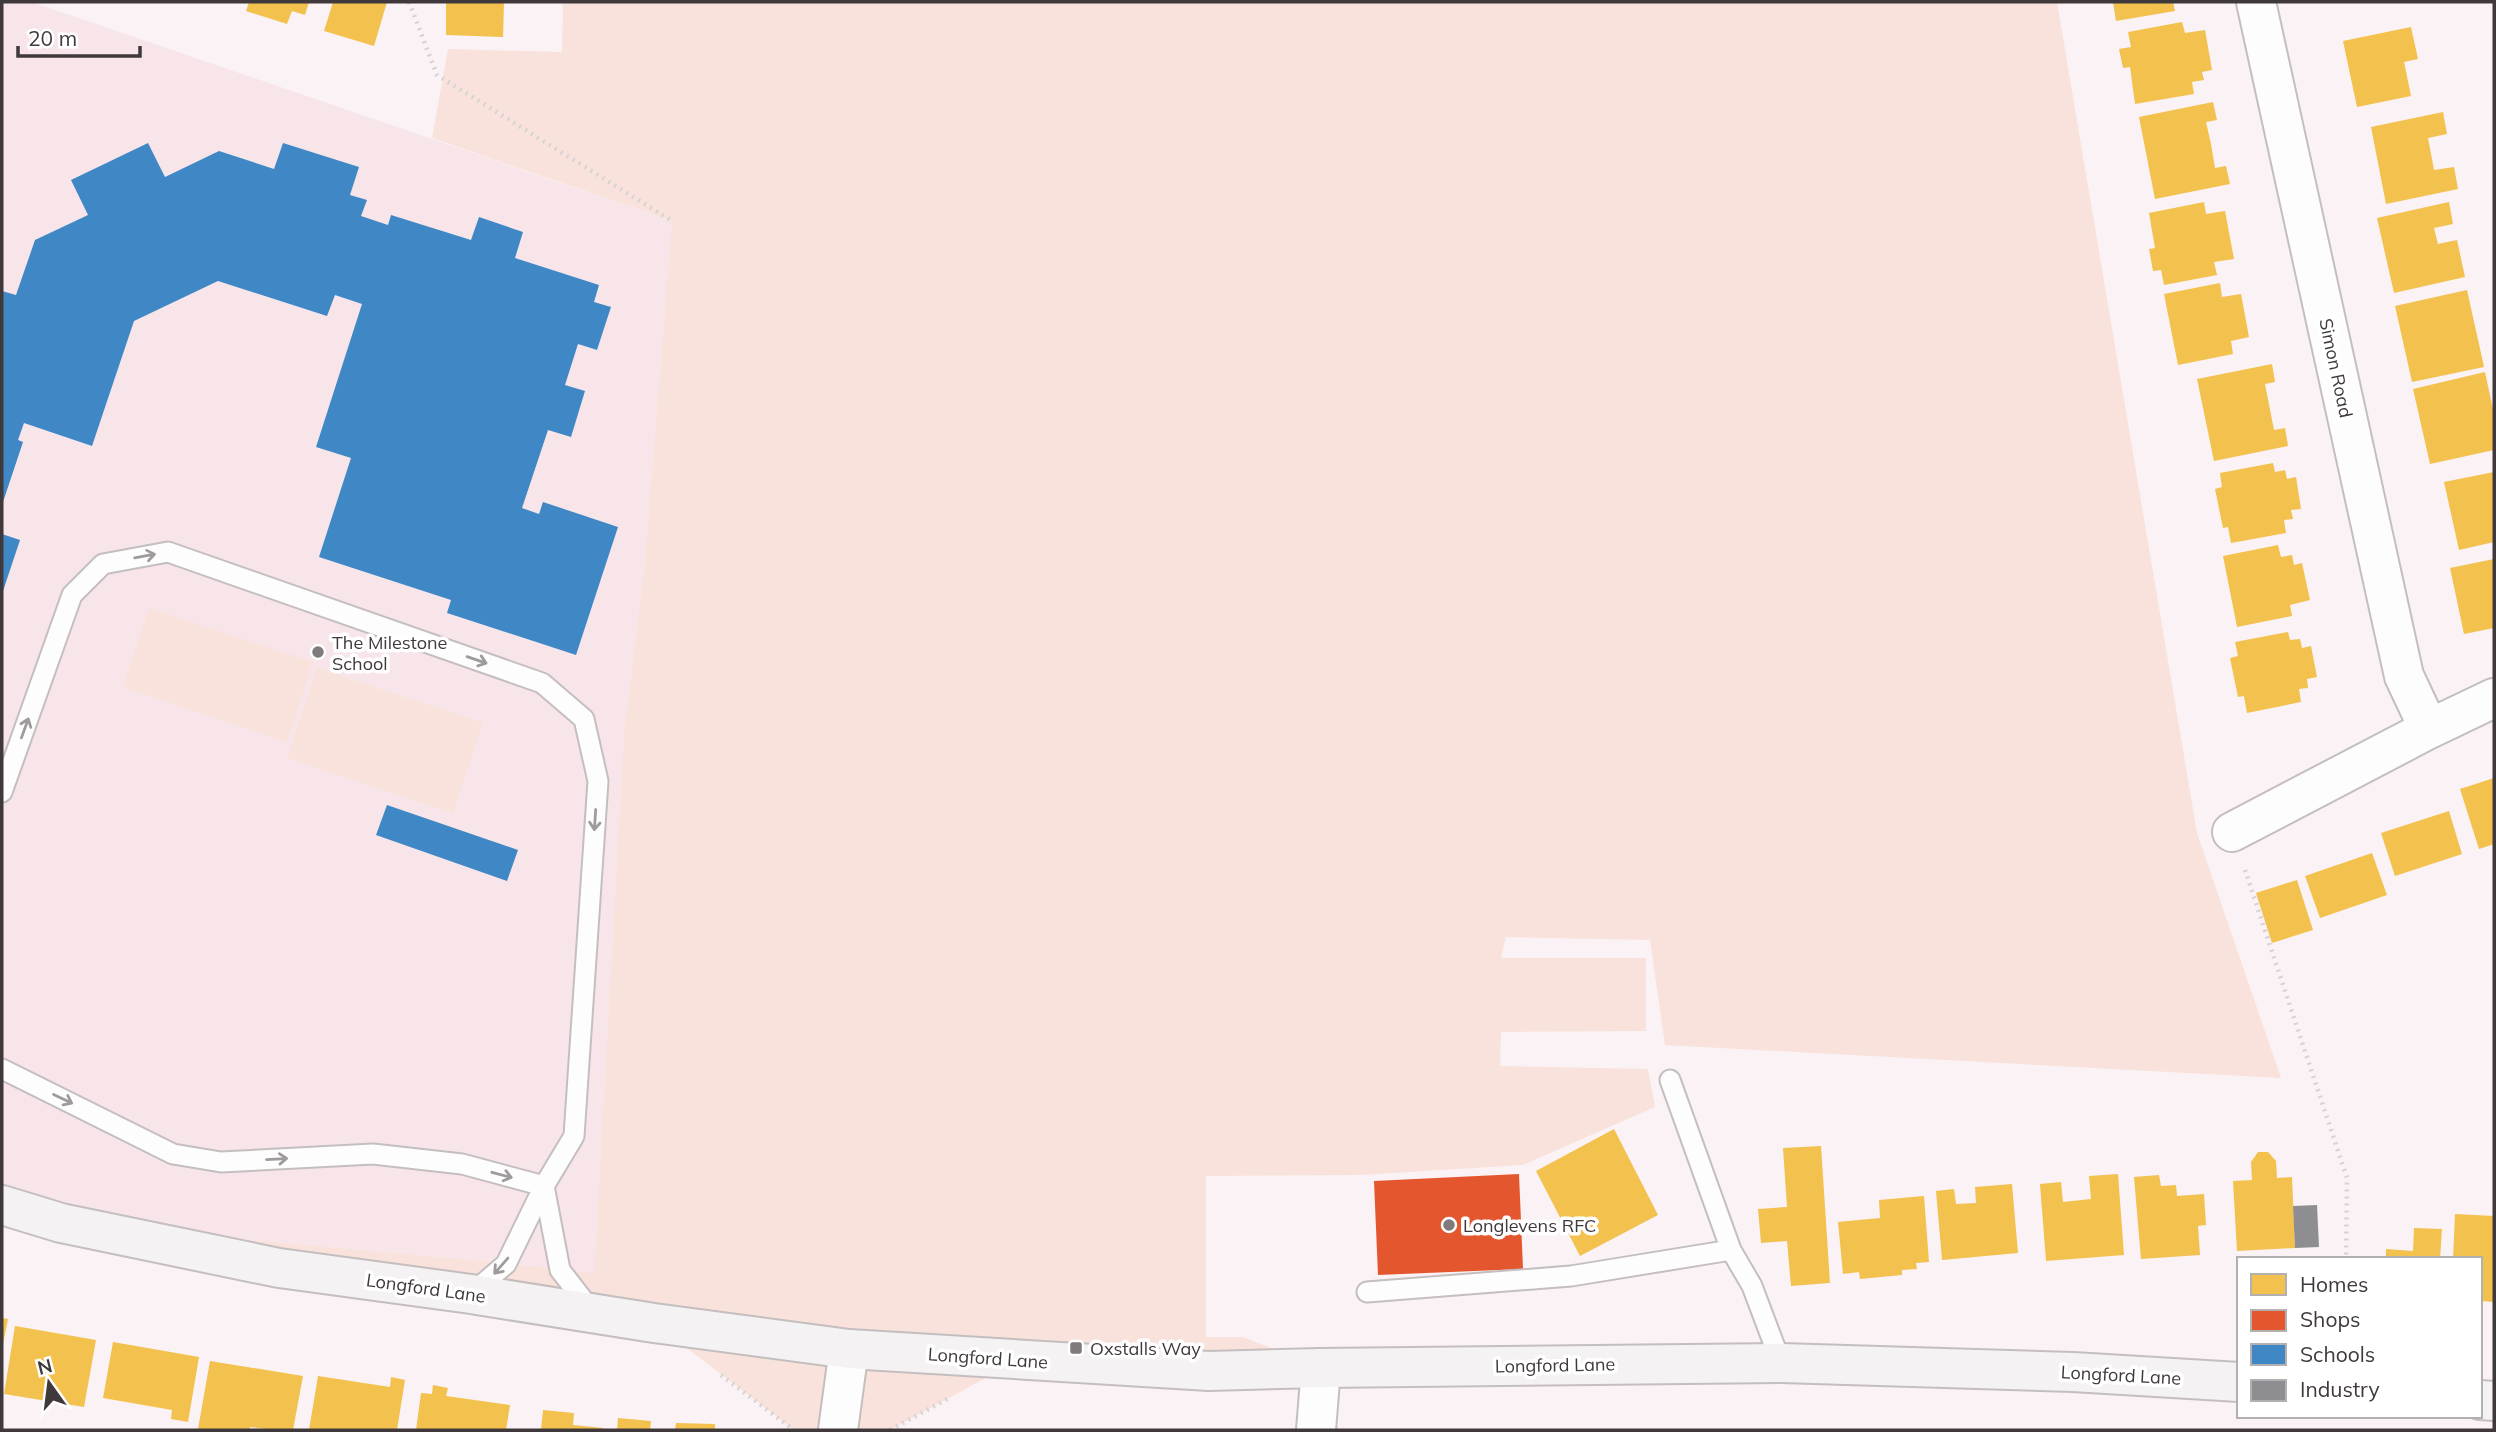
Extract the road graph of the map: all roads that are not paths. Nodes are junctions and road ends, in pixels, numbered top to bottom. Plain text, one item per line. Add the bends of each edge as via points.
1 (2256, 2) edge
2 (2494, 698) edge
3 (2429, 729) junction
4 (2, 792) edge
5 (2232, 832) road end
6 (2, 1069) edge
7 (1670, 1080) dead end
8 (544, 1186) junction
9 (2, 1205) edge
10 (1731, 1250) junction
11 (1367, 1292) dead end
12 (471, 1294) junction
13 (592, 1313) junction
14 (849, 1349) junction
15 (1781, 1363) junction
16 (1321, 1368) junction
17 (2237, 1382) edge
18 (838, 1430) edge
19 (1315, 1430) edge

1 - 3 street, Simon Road via 2404,676
2 - 3 street
3 - 5 street
4 -> 8 lane via 72,595 103,564 168,552 542,683 584,719 598,781 574,1136
6 -> 8 lane via 173,1154 221,1162 373,1154 462,1164
7 - 10 lane
8 -> 12 lane via 506,1264
8 - 13 lane via 559,1270
9 - 12 street, Longford Lane via 61,1223 279,1268
10 - 11 lane via 1571,1276
10 - 15 lane via 1752,1286
12 - 13 street, Longford Lane
13 - 14 street, Longford Lane
14 - 16 street, Longford Lane via 1209,1371
14 - 18 street
15 - 16 street, Longford Lane
15 - 17 street, Longford Lane
16 - 19 street

